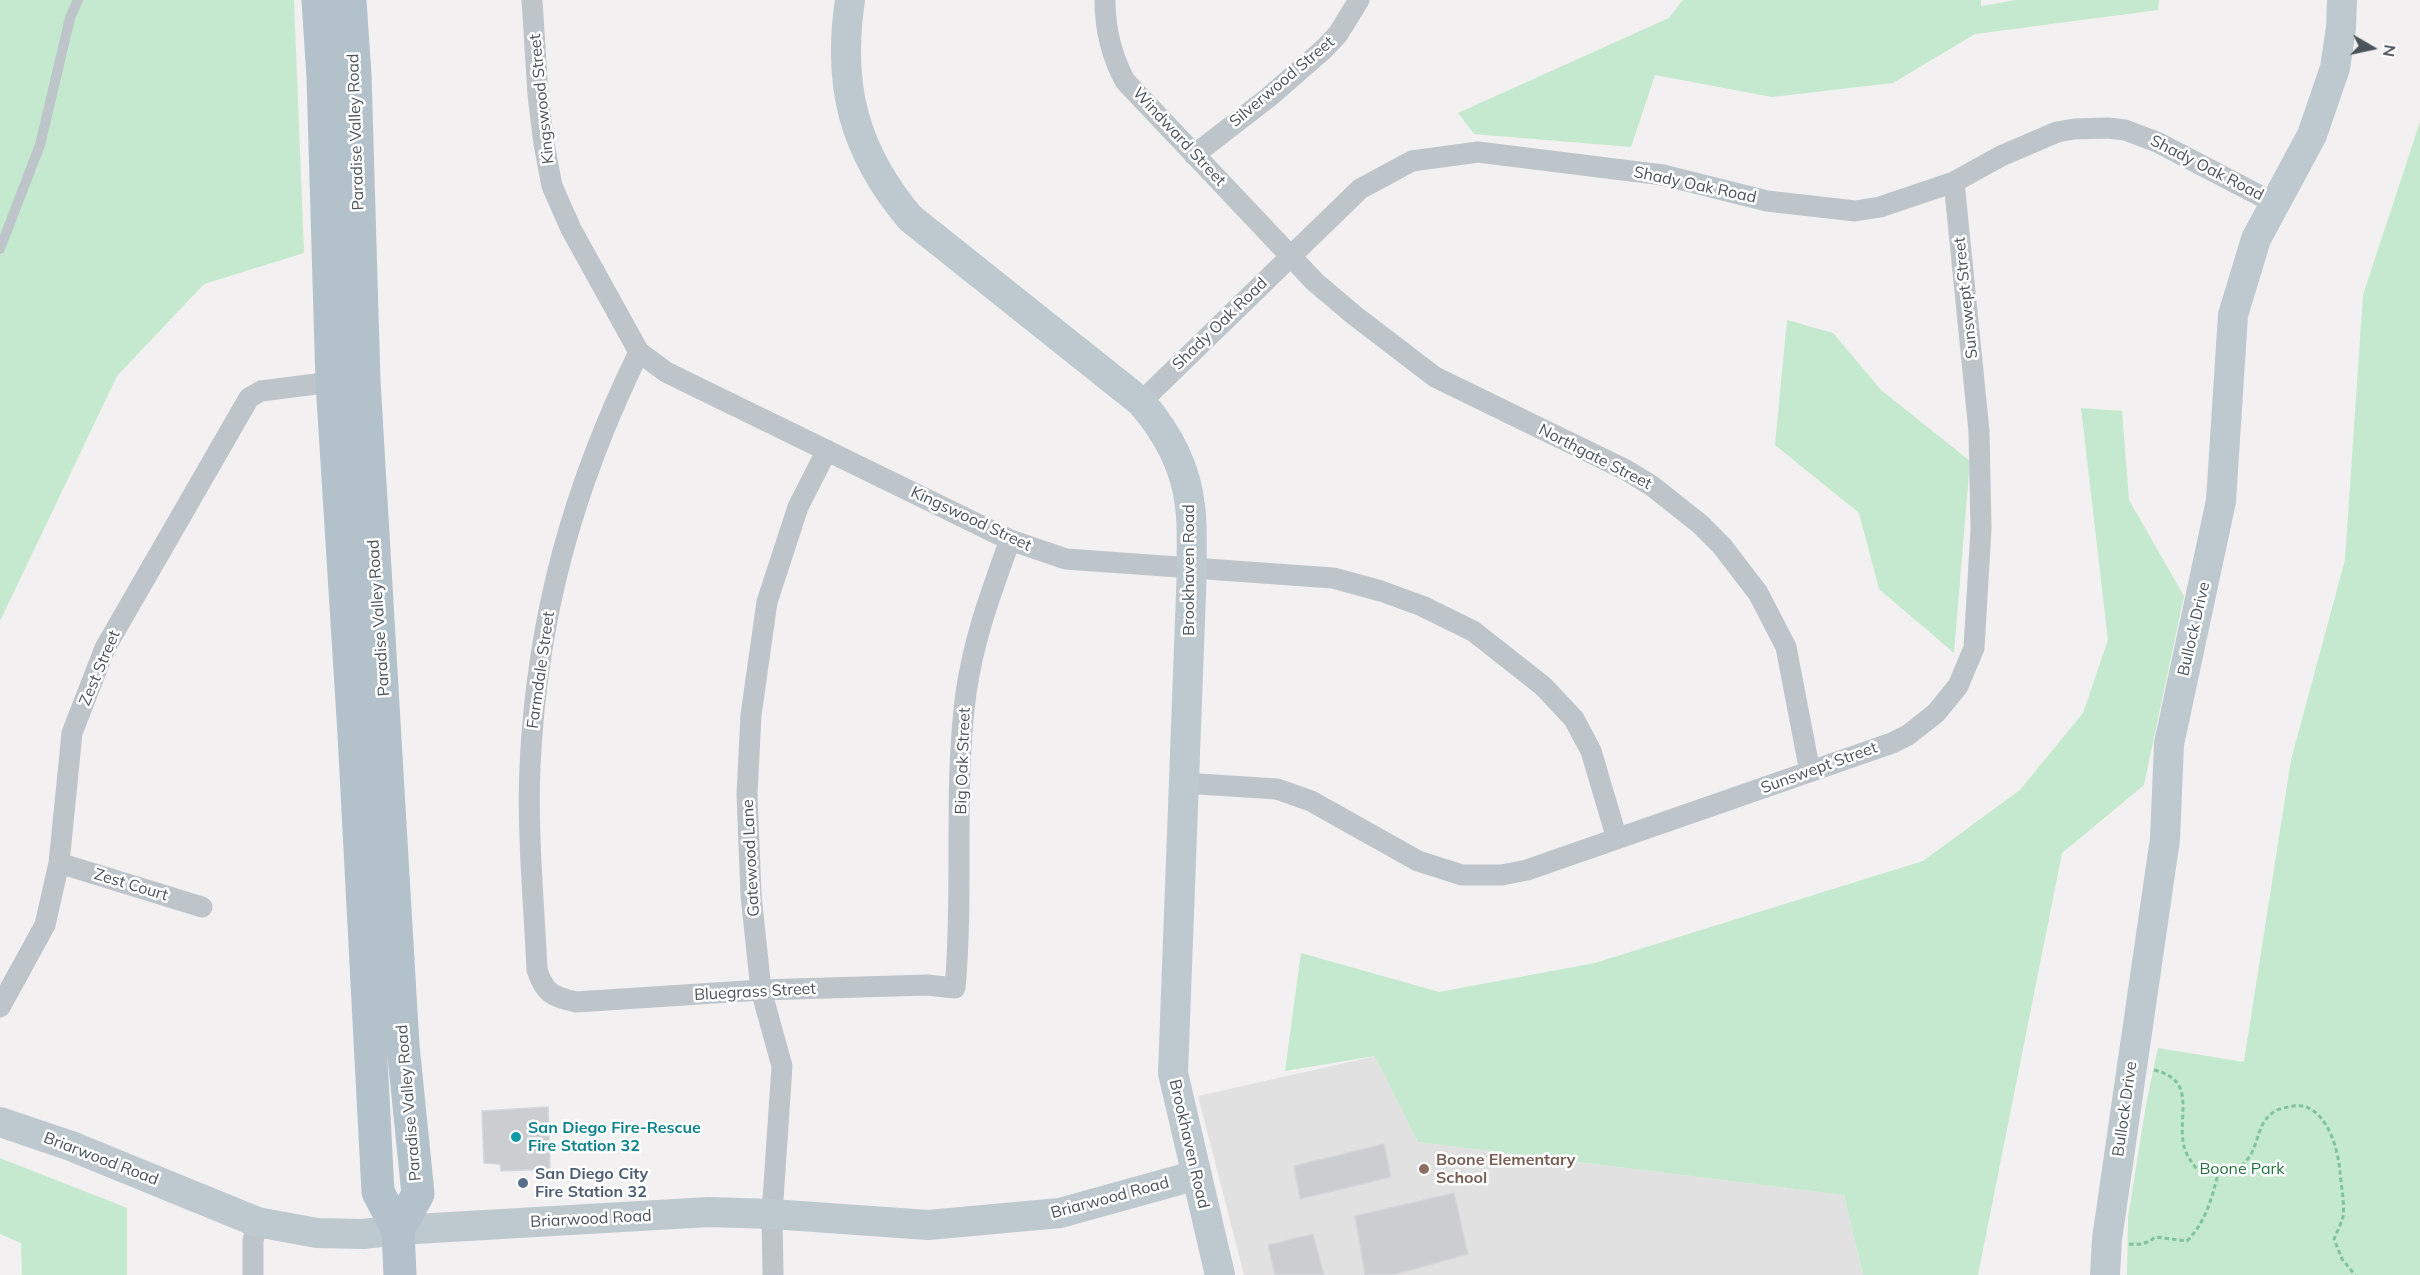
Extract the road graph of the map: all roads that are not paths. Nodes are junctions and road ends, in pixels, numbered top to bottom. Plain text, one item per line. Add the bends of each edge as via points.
1 (78, 0) edge
2 (318, 0) edge
3 (350, 0) edge
4 (532, 0) edge
5 (850, 0) edge
6 (1105, 0) edge
7 (1359, 0) edge
8 (2342, 0) edge
9 (1194, 155) junction
10 (1954, 182) junction
11 (2274, 203) junction
12 (0, 249) edge
13 (1291, 255) junction
14 (639, 352) junction
15 (332, 382) junction
16 (1141, 402) junction
17 (827, 450) junction
18 (1010, 540) junction
19 (1192, 567) junction
20 (1810, 772) junction
21 (1183, 783) junction
22 (1617, 839) junction
23 (59, 862) junction
24 (202, 907) dead end
25 (955, 988) joint
26 (761, 990) junction
27 (555, 997) joint
28 (0, 1007) edge
29 (0, 1122) edge
30 (1197, 1175) junction
31 (772, 1214) junction
32 (256, 1222) junction
33 (398, 1230) junction
34 (253, 1275) edge
35 (400, 1275) edge
36 (773, 1275) edge
37 (1220, 1275) edge
38 (2105, 1275) edge

1 - 12 lane via 70,18 40,146
2 - 15 main road, Paradise Valley Road
3 - 33 main road, Paradise Valley Road via 364,381 403,1046 418,1194
4 - 14 street, Kingswood Street via 538,95 552,186 570,228
5 - 16 street, Brookhaven Road via 844,58 851,104 865,148 897,202 910,218
6 - 9 street, Windward Street via 1108,39 1125,81
7 - 9 street, Silverwood Street via 1324,49
8 - 11 street, Bullock Drive via 2335,68 2312,135
9 - 13 street, Windward Street
10 - 11 street, Shady Oak Road via 2042,138 2074,129 2108,128 2157,142
10 - 13 street, Shady Oak Road via 1880,207 1855,211 1767,201 1663,175 1478,152 1412,161 1360,189
10 - 20 street, Sunswept Street via 1979,431 1982,529 1974,648 1958,686 1923,725 1892,742
11 - 38 street, Bullock Drive via 2256,239 2234,315 2221,501 2169,744 2165,839 2106,1239
13 - 16 street, Shady Oak Road
13 - 20 street, Northgate Street via 1354,315 1435,377 1626,470 1700,524 1758,593 1786,646
14 - 17 street, Kingswood Street via 666,372
14 - 27 street, Farmdale Street via 614,403 577,499 553,588 537,679 530,767 537,970 543,987
15 - 23 street, Zest Street via 261,391 249,398 105,648 72,733
15 - 33 main road, Paradise Valley Road via 378,1192
16 - 19 street, Brookhaven Road via 1174,450 1187,486
17 - 18 street, Kingswood Street
17 - 26 street, Gatewood Lane via 798,507 767,602 752,705 747,794 751,895
18 - 19 street, Kingswood Street via 1066,559
18 - 25 street, Big Oak Street via 982,617 967,692 961,751
19 - 21 street, Brookhaven Road
19 - 22 street, Kingswood Street via 1333,578 1422,606 1473,631 1543,686 1574,719 1591,751
20 - 22 street, Sunswept Street
21 - 22 street, Sunswept Street via 1277,789 1311,801 1418,861 1462,874 1527,870
21 - 30 street, Brookhaven Road via 1173,1072
23 - 24 street, Zest Court
23 - 28 street, Zest Street via 45,925
25 - 26 street, Bluegrass Street via 927,985
26 - 27 street, Bluegrass Street via 576,1002
26 - 31 street, Gatewood Lane via 782,1066
29 - 32 street, Briarwood Road via 71,1146
30 - 31 street, Briarwood Road via 1060,1213 928,1225
30 - 37 street, Brookhaven Road
31 - 33 street, Briarwood Road via 709,1212
31 - 36 street, Gatewood Lane
32 - 33 street, Briarwood Road via 317,1233
32 - 34 street
33 - 35 main road, Paradise Valley Road

